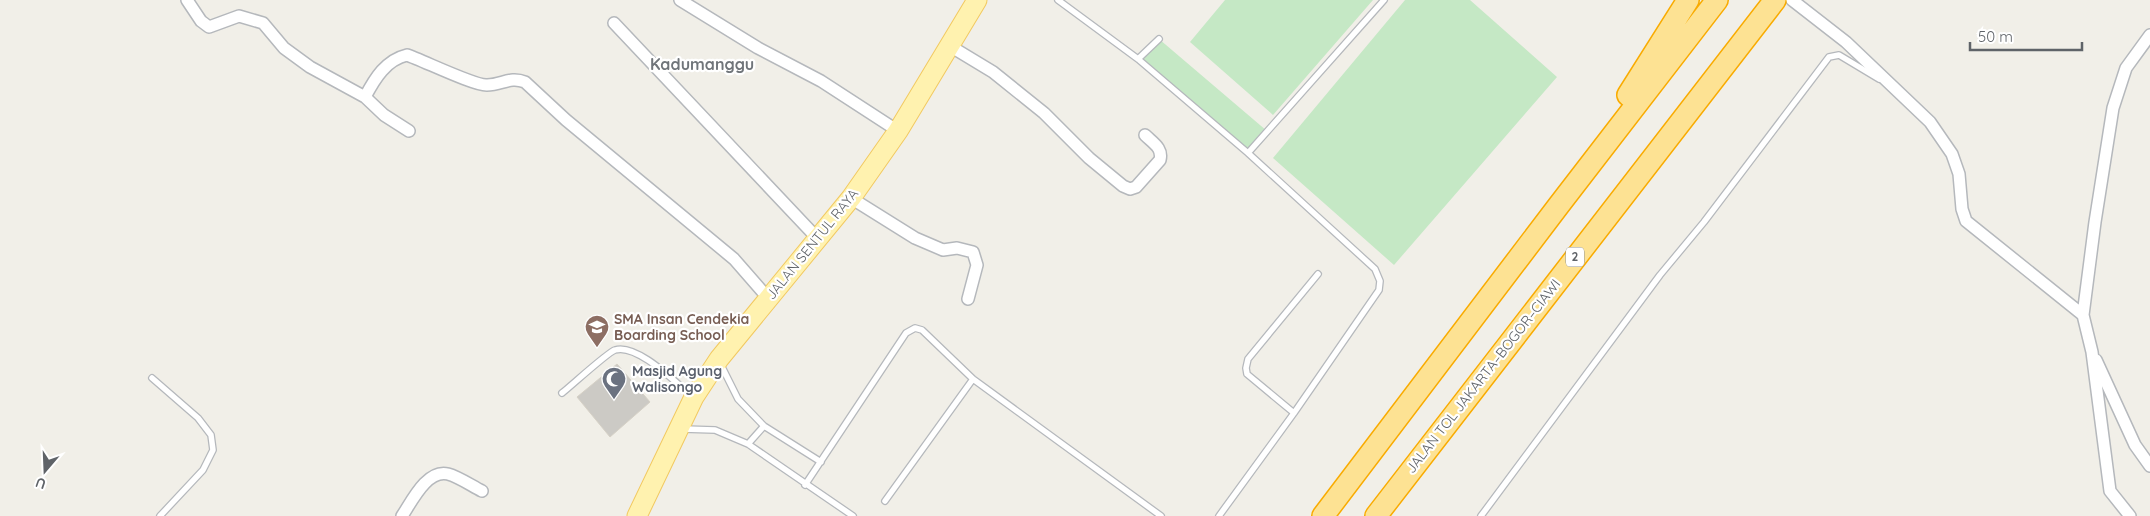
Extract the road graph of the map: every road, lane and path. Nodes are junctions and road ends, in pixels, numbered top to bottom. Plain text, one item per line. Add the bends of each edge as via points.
1 (186, 0) edge
2 (680, 0) edge
3 (977, 0) edge
4 (1058, 0) edge
5 (1384, 0) edge
6 (1688, 0) edge
7 (1717, 0) edge
8 (1775, 0) edge
9 (1792, 0) edge
10 (614, 23) dead end
11 (2150, 35) edge
12 (1159, 39) dead end
13 (950, 46) junction
14 (1138, 59) junction
15 (1891, 86) junction
16 (365, 96) junction
17 (409, 131) dead end
18 (898, 131) junction
19 (1145, 136) dead end
20 (1248, 153) junction
21 (851, 198) junction
22 (1559, 205) junction
23 (818, 239) junction
24 (1318, 274) dead end
25 (768, 298) junction
26 (968, 299) dead end
27 (2083, 316) junction
28 (2092, 352) junction
29 (719, 359) junction
30 (152, 378) dead end
31 (973, 378) junction
32 (562, 393) dead end
33 (694, 397) junction
34 (1294, 413) junction
35 (764, 426) junction
36 (679, 428) junction
37 (748, 444) junction
38 (821, 462) junction
39 (2150, 466) edge
40 (805, 485) junction
41 (482, 491) dead end
42 (885, 501) dead end
43 (160, 516) edge
44 (402, 516) edge
45 (637, 516) edge
46 (853, 516) edge
47 (1161, 516) edge
48 (1219, 516) edge
49 (1323, 516) edge
50 (1376, 516) edge
51 (1481, 516) edge
52 (2130, 516) edge

1 - 16 street via 209,27 240,16 263,23 284,48 310,67
2 - 18 street via 758,48 821,81
3 - 13 main road, JALAN SENTUL RAYA
4 - 14 lane
5 - 20 lane
6 - 22 highway
7 - 22 highway
8 - 50 highway, JALAN TOL JAKARTA–BOGOR–CIAWI / 2
9 - 15 street via 1846,42
10 - 23 street
11 - 27 street via 2126,68 2113,108
12 - 14 lane
13 - 18 main road, JALAN SENTUL RAYA
13 - 19 street via 993,72 1044,113 1089,158 1130,189 1136,188 1162,154
14 - 20 lane
15 - 27 street via 1930,122 1952,154 1959,174 1966,221
15 - 51 lane via 1839,55 1828,57 1660,275
16 - 17 street via 384,115
16 - 25 street via 384,67 397,57 407,55 487,85 509,79 525,82 566,120 734,259
18 - 21 main road, JALAN SENTUL RAYA
20 - 34 lane via 1375,269 1380,280 1378,290
21 - 23 main road, JALAN SENTUL RAYA
21 - 26 street via 915,238 943,250 957,248 973,252 978,265
22 - 49 highway
23 - 25 main road, JALAN SENTUL RAYA
24 - 34 lane via 1248,358 1246,368 1247,374
25 - 29 main road, JALAN SENTUL RAYA
27 - 28 street
28 - 39 street via 2136,445
28 - 52 street via 2110,491
29 - 33 main road, JALAN SENTUL RAYA
29 - 35 lane via 738,399
30 - 43 lane via 198,418 210,435 213,450 202,470
31 - 38 lane via 922,330 914,328 906,333
31 - 42 lane
31 - 47 lane
32 - 33 lane via 615,350 630,350 646,358
33 - 36 main road, JALAN SENTUL RAYA
34 - 48 lane
35 - 37 lane
35 - 38 lane
36 - 37 lane via 715,430
36 - 45 main road, JALAN SENTUL RAYA
37 - 40 lane
38 - 40 lane
40 - 46 lane
41 - 44 street via 449,474 439,473 430,477

